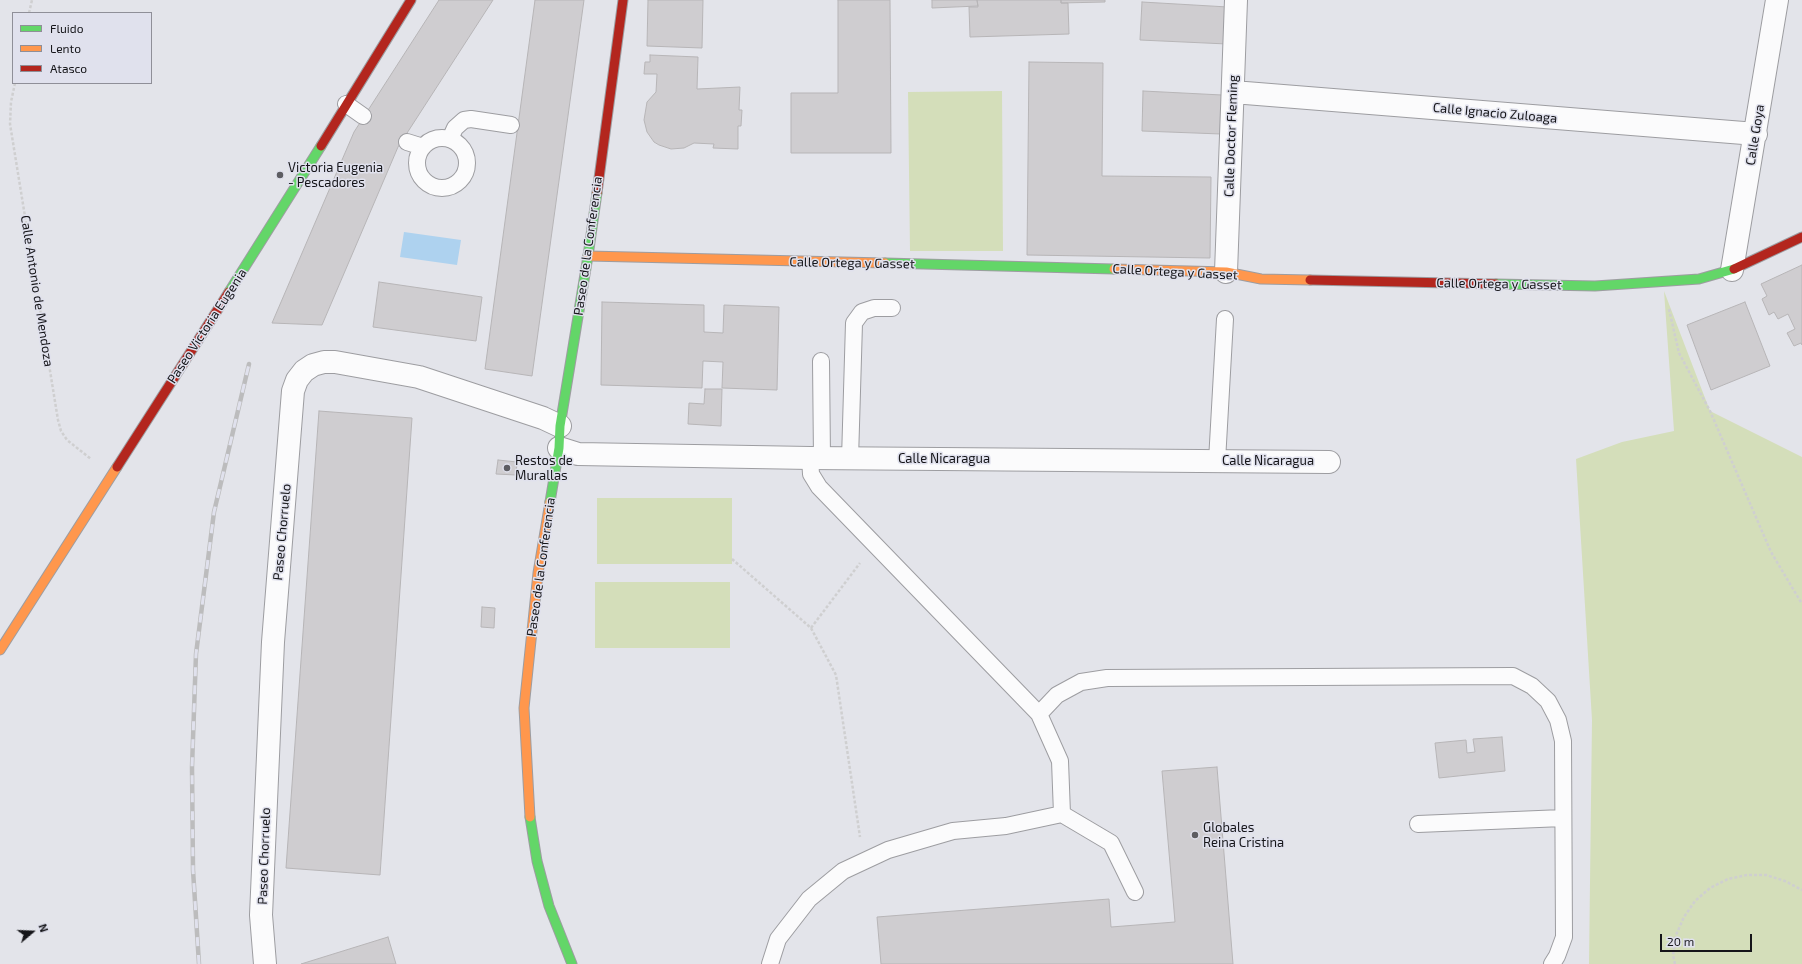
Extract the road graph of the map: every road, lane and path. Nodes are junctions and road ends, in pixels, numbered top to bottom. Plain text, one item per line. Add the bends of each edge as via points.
1 (32, 0) edge
2 (411, 0) edge
3 (623, 0) edge
4 (1236, 0) edge
5 (1777, 0) edge
6 (29, 12) edge
7 (15, 84) edge
8 (1234, 92) junction
9 (346, 104) junction
10 (363, 116) dead end
11 (511, 125) dead end
12 (1756, 134) junction
13 (450, 139) junction
14 (407, 142) dead end
15 (423, 147) junction
16 (1802, 237) edge
17 (588, 256) junction
18 (1732, 270) junction
19 (1226, 272) junction
20 (1662, 281) junction
21 (892, 308) dead end
22 (1225, 319) dead end
23 (821, 361) dead end
24 (560, 426) junction
25 (559, 448) junction
26 (816, 458) junction
27 (850, 459) junction
28 (1217, 461) junction
29 (1329, 462) dead end
30 (113, 473) junction
31 (875, 544) junction
32 (732, 559) dead end
33 (1802, 604) edge
34 (811, 628) junction
35 (0, 650) edge
36 (1039, 714) junction
37 (1062, 814) junction
38 (1563, 818) junction
39 (1418, 824) dead end
40 (870, 858) junction
41 (1802, 890) edge
42 (1135, 892) dead end
43 (265, 964) edge
44 (572, 964) edge
45 (770, 964) edge
46 (1552, 964) edge
47 (1674, 964) edge

1 - 6 path
2 - 9 street, Paseo Victoria Eugenia
3 - 17 street, Paseo de la Conferencia
4 - 8 street, Calle Doctor Fleming
5 - 12 street, Calle Goya
7 - 30 path, Calle Antonio de Mendoza via 10,124 61,431 75,448
8 - 12 street, Calle Ignacio Zuloaga
8 - 19 street, Calle Doctor Fleming
9 - 10 lane
9 - 30 street, Paseo Victoria Eugenia
11 - 13 lane via 464,120 454,128
12 - 18 street, Calle Goya
13 - 15 lane via 440,138 430,141
13 - 15 lane via 459,144 467,162 462,180 445,189 435,188 426,183 420,175 417,166 418,156
14 - 15 lane
16 - 18 street, Calle Ortega y Gasset
17 - 19 street, Calle Ortega y Gasset
17 - 24 street, Paseo de la Conferencia
18 - 20 street, Calle Ortega y Gasset via 1699,279
19 - 20 street, Calle Ortega y Gasset via 1261,279 1579,286
20 - 33 path via 1679,352 1710,411 1771,552
21 - 27 lane via 874,308 862,312 854,323
22 - 28 lane
23 - 26 lane
24 - 25 street, Paseo de la Conferencia
24 - 43 street, Paseo Chorruelo via 419,377 342,363 324,362 313,365 297,380 293,390 273,642 261,915
25 - 26 street, Calle Nicaragua via 578,454
25 - 44 street, Paseo de la Conferencia via 538,574 524,708 530,817 537,861 549,906
26 - 27 street, Calle Nicaragua
26 - 31 lane via 812,474 819,487
27 - 28 street, Calle Nicaragua
28 - 29 street, Calle Nicaragua
30 - 35 street, Paseo Victoria Eugenia
31 - 34 path
31 - 36 lane
32 - 34 path
34 - 40 path via 836,675 859,834
36 - 37 lane via 1060,761
36 - 38 lane via 1057,695 1081,682 1107,678 1513,676 1532,686 1548,701 1558,720 1562,741
37 - 40 lane via 1006,826 953,831 888,850
37 - 42 lane via 1111,843
38 - 39 lane
38 - 46 lane via 1564,936
40 - 45 lane via 843,871 808,899 778,939
41 - 47 path via 1766,875 1728,879 1710,888 1695,901 1684,917 1676,935

